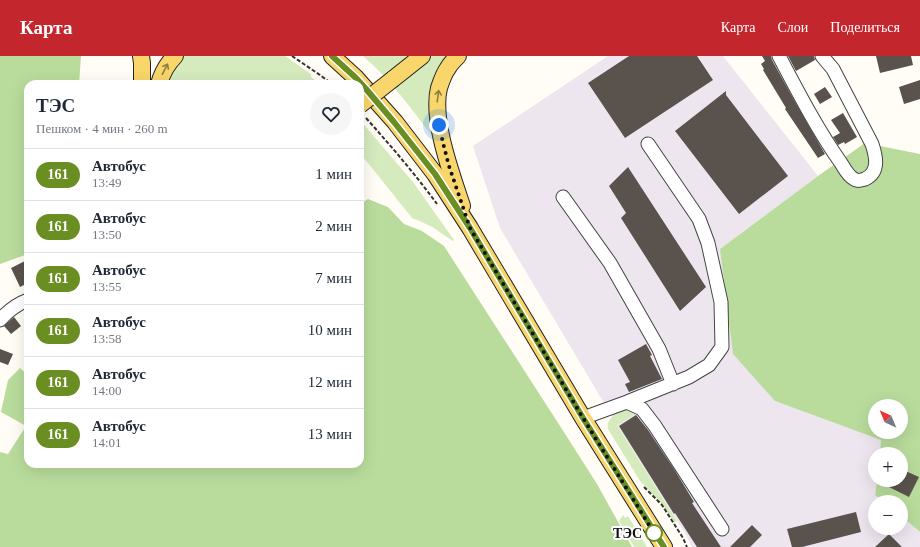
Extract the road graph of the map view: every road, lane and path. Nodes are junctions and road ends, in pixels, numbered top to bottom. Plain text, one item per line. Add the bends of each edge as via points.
1 (140, 56) edge
2 (175, 56) edge
3 (292, 56) edge
4 (332, 56) edge
5 (422, 56) edge
6 (458, 56) edge
7 (779, 56) edge
8 (822, 56) edge
9 (833, 63) edge
10 (142, 80) edge
11 (160, 80) edge
12 (327, 80) edge
13 (358, 80) edge
14 (364, 87) edge
15 (364, 102) edge
16 (648, 144) dead end
17 (562, 197) dead end
18 (470, 228) junction
19 (24, 301) edge
20 (0, 320) edge
21 (673, 384) junction
22 (627, 402) junction
23 (583, 418) junction
24 (644, 487) dead end
25 (722, 528) dead end
26 (664, 547) edge
27 (687, 547) edge

1 - 10 main road
11 -> 2 main road
3 - 12 path
4 - 13 main road
5 - 15 main road, bridge
18 -> 6 main road via 443,143 437,107 439,88 448,68
7 - 9 street via 833,152 850,175 860,181 875,171 875,154
8 - 9 street
14 - 18 main road via 435,174
16 - 21 street via 698,219 708,243 721,302 722,347 709,365
17 - 21 street via 610,263 659,349
18 - 23 main road
19 - 20 street via 7,312
21 - 22 street
22 - 23 street
22 - 25 street via 642,408
23 - 26 main road
24 - 27 path via 662,505

